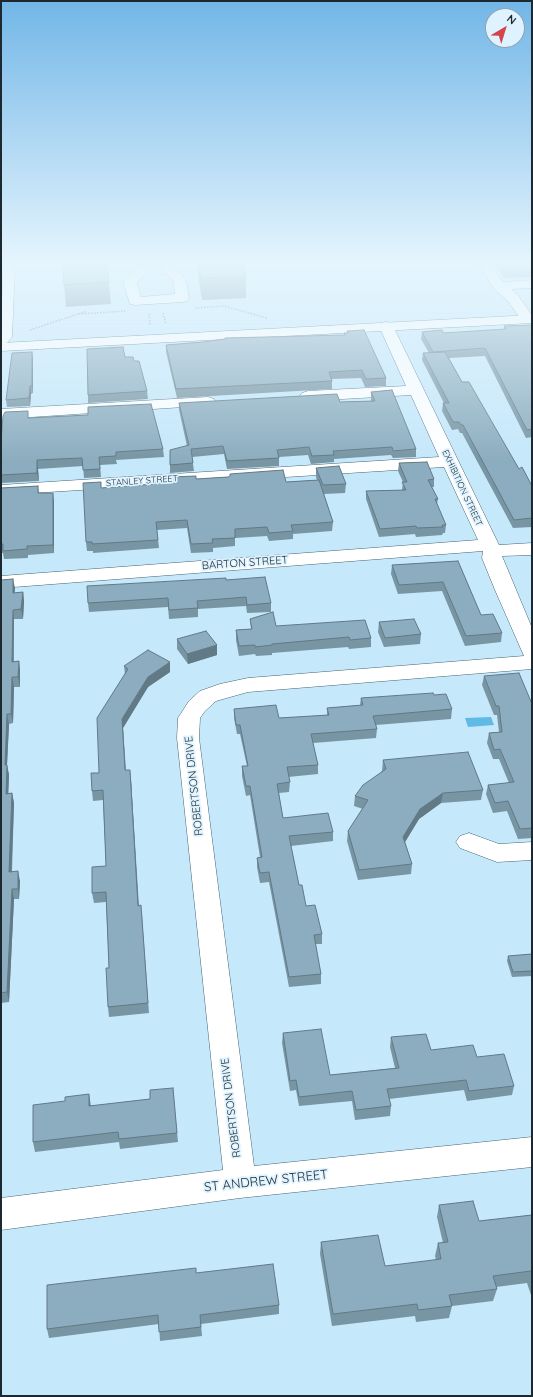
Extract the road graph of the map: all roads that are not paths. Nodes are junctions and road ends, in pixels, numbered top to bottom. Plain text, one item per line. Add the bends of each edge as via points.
1 (5, 330) edge
2 (309, 330) edge
3 (388, 330) edge
4 (1, 341) edge
5 (1, 347) edge
6 (415, 390) junction
7 (293, 397) edge
8 (222, 401) edge
9 (1, 414) edge
10 (450, 460) junction
11 (1, 490) edge
12 (490, 548) junction
13 (532, 549) edge
14 (1, 582) edge
15 (532, 652) edge
16 (532, 662) edge
17 (469, 842) dead end
18 (532, 851) edge
19 (532, 1152) edge
20 (240, 1183) junction
21 (1, 1214) edge

1 - 4 street via 5,338
2 - 5 street
3 - 6 street, EXHIBITION STREET
6 - 7 street
6 - 10 street, EXHIBITION STREET
8 - 9 street
10 - 11 street, STANLEY STREET
10 - 12 street, EXHIBITION STREET
12 - 13 street, BARTON STREET
12 - 14 street, BARTON STREET
12 - 15 street, EXHIBITION STREET
16 - 20 street, ROBERTSON DRIVE via 248,685 208,696 189,718 188,738
17 - 18 street via 497,853
19 - 20 street, ST ANDREW STREET
20 - 21 street, ST ANDREW STREET

